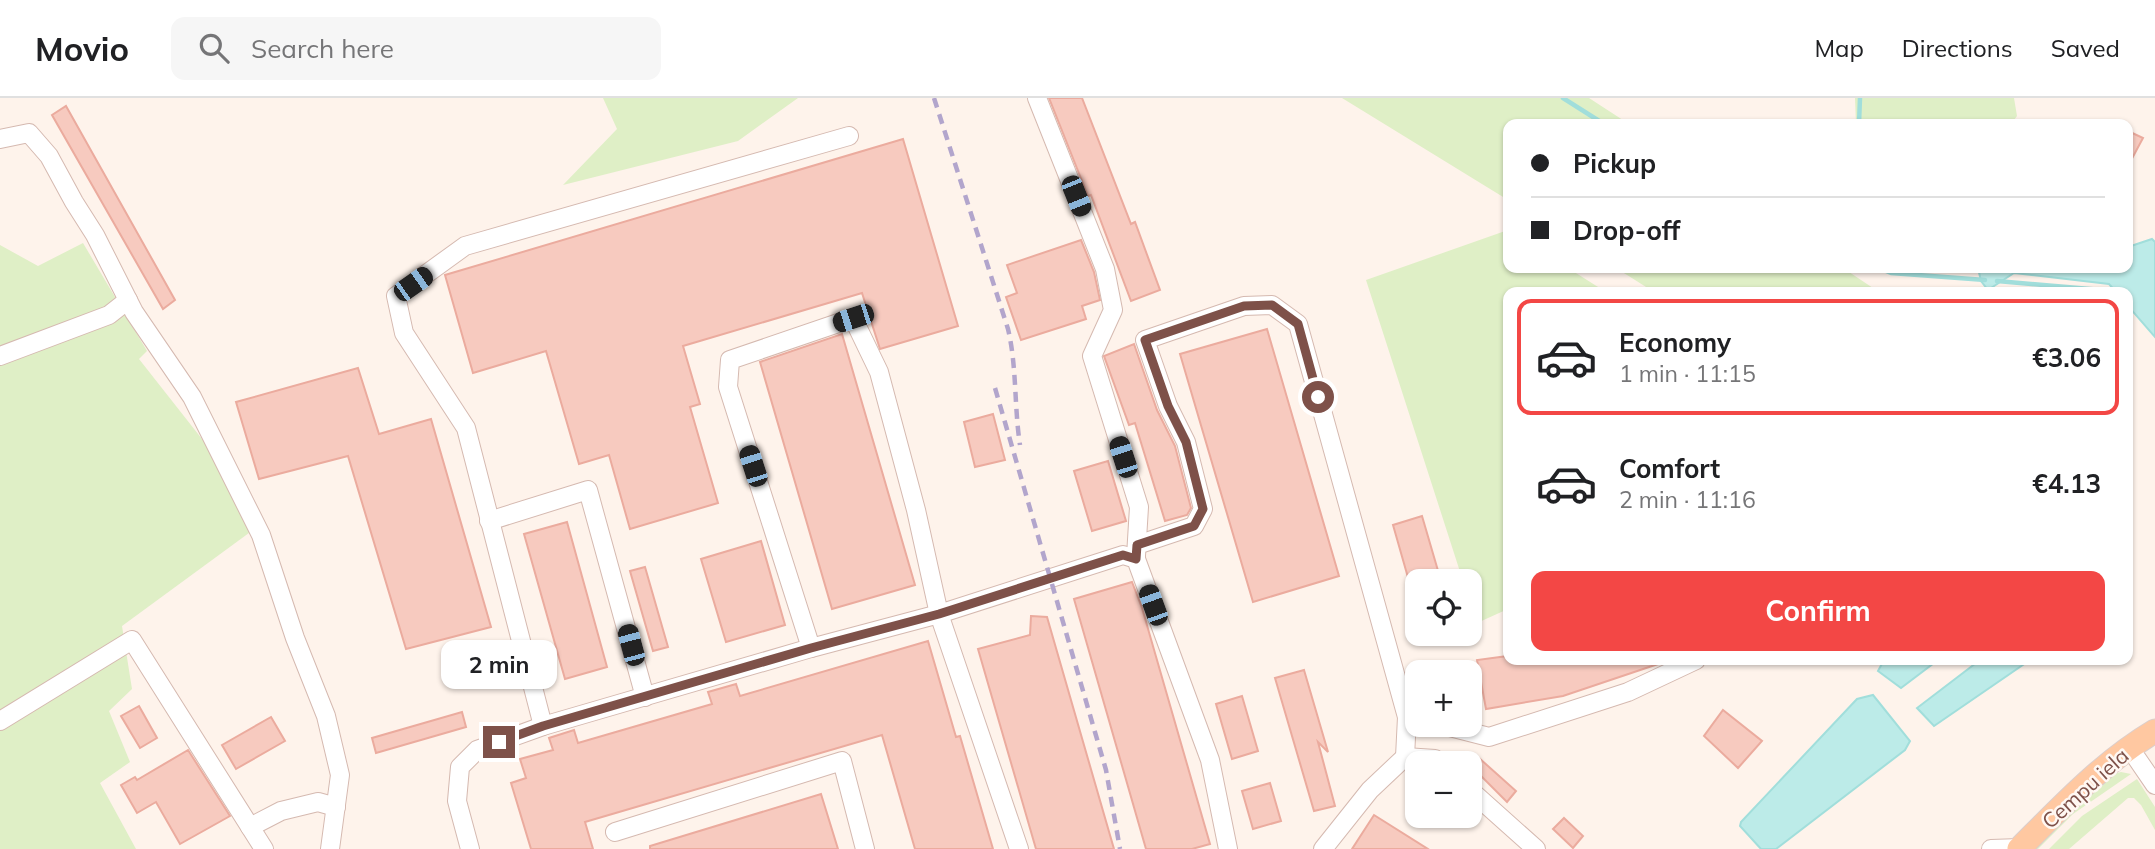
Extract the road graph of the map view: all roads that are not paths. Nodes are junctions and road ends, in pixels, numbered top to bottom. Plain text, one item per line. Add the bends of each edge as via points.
1 (1037, 98) edge
2 (849, 136) dead end
3 (0, 139) edge
4 (128, 300) junction
5 (0, 356) edge
6 (489, 521) junction
7 (1137, 552) junction
8 (939, 614) junction
9 (811, 648) junction
10 (1685, 665) edge
11 (1405, 694) edge
12 (645, 697) junction
13 (0, 721) edge
14 (543, 726) junction
15 (2155, 731) edge
16 (1482, 735) edge
17 (2129, 747) junction
18 (1405, 757) edge
19 (2155, 785) edge
20 (1482, 801) edge
21 (336, 807) junction
22 (250, 827) junction
23 (615, 832) dead end
24 (264, 849) edge
25 (330, 849) edge
26 (470, 849) edge
27 (865, 849) edge
28 (1019, 849) edge
29 (1228, 849) edge
30 (1323, 849) edge
31 (1536, 849) edge
32 (1991, 849) edge
33 (2020, 849) edge

1 - 7 street via 1105,269 1113,310 1091,356 1139,507
2 - 6 street via 466,246 396,296 404,333 466,428
3 - 4 street via 29,133 49,156
4 - 5 street via 109,314
4 - 21 street via 192,397 261,535 326,716 340,775
6 - 12 street via 588,490
6 - 14 street
7 - 8 street
7 - 11 street via 1194,526 1203,509 1186,442 1145,340 1244,306 1272,305 1298,324
7 - 29 street via 1210,760
8 - 9 street
8 - 9 street via 879,372 853,318 730,360 728,387
8 - 28 street
9 - 12 street
10 - 16 street via 1628,692 1489,737
12 - 14 street
13 - 22 street via 132,640
14 - 26 street via 477,750 460,767 457,801
15 - 17 main road, Cempu iela
17 - 19 street
17 - 33 main road, Cempu iela via 2097,772
18 - 30 street via 1370,790
20 - 31 street
21 - 22 street via 318,802 281,811
21 - 25 street
22 - 24 street
23 - 27 street via 842,761
32 - 33 street

